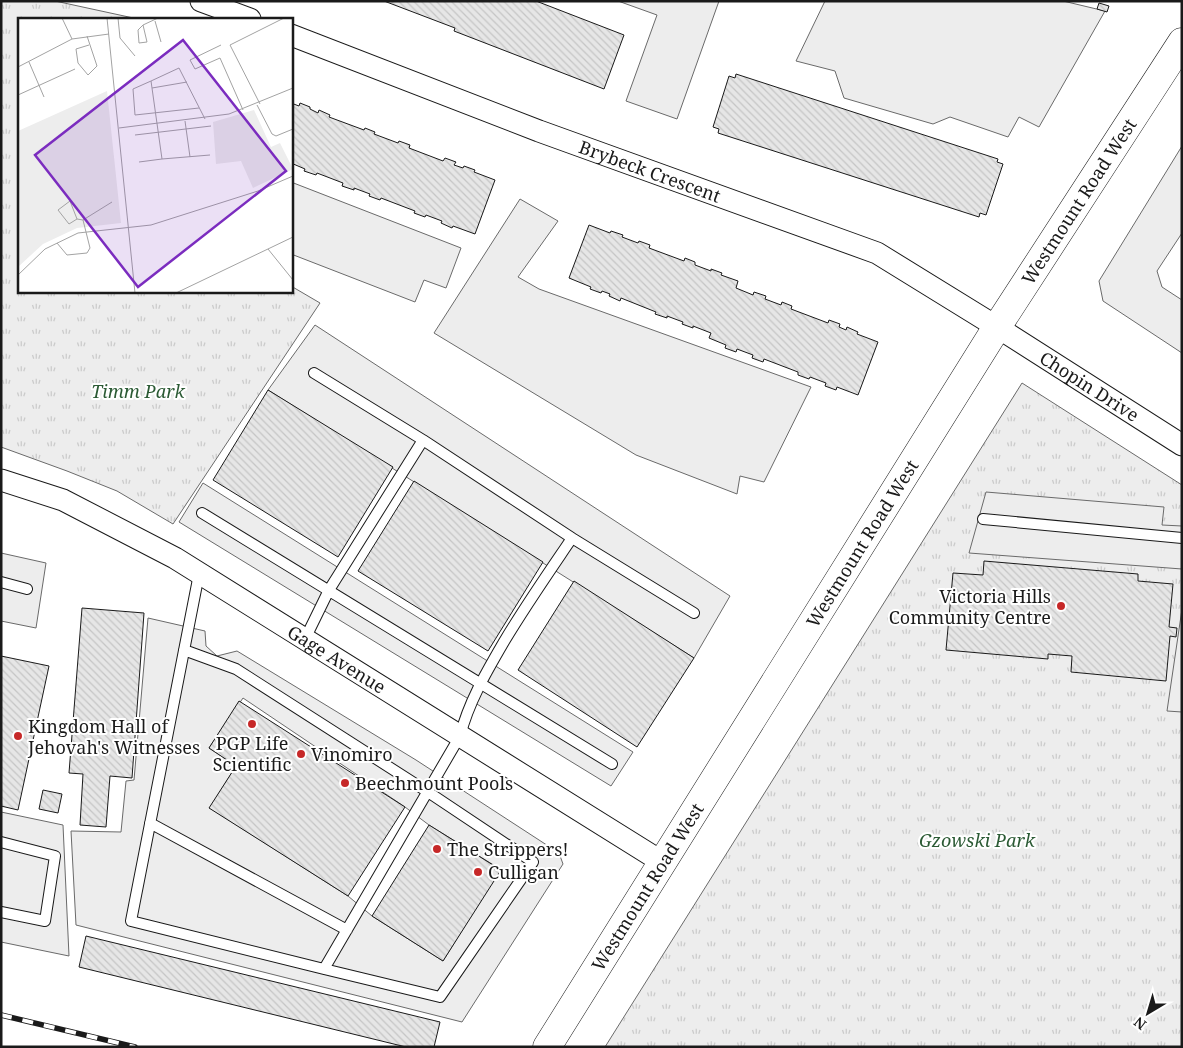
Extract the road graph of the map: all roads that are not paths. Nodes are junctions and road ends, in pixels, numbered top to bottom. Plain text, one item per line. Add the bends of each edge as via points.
1 (201, 1) edge
2 (247, 18) edge
3 (292, 35) edge
4 (1182, 42) edge
5 (997, 327) junction
6 (314, 373) dead end
7 (423, 440) junction
8 (1182, 445) edge
9 (1, 480) edge
10 (202, 513) dead end
11 (983, 519) dead end
12 (572, 538) junction
13 (1182, 538) edge
14 (200, 574) junction
15 (1, 582) edge
16 (27, 589) dead end
17 (329, 590) junction
18 (694, 613) dead end
19 (305, 639) junction
20 (184, 650) junction
21 (480, 683) junction
22 (460, 736) junction
23 (612, 764) dead end
24 (428, 792) junction
25 (150, 824) junction
26 (1, 842) edge
27 (662, 862) junction
28 (1, 912) edge
29 (347, 930) junction
30 (324, 969) junction
31 (547, 1047) edge

1 - 2 street
3 - 5 street, Brybeck Crescent via 539,131 877,253
4 - 5 main road, Westmount Road West
5 - 8 street, Chopin Drive
5 - 27 main road, Westmount Road West
6 - 7 lane
7 - 12 lane
7 - 17 lane
9 - 14 street, Gage Avenue via 63,500
10 - 17 lane
11 - 13 lane
12 - 18 lane
12 - 21 lane via 525,607
14 - 19 street, Gage Avenue
14 - 20 lane
15 - 16 lane
17 - 19 lane
17 - 21 lane
19 - 22 street, Gage Avenue
20 - 24 lane via 236,669
20 - 25 lane
21 - 22 lane
21 - 23 lane
22 - 24 lane
22 - 27 street, Gage Avenue
24 - 29 lane
24 - 30 lane via 533,862 440,997
25 - 29 lane
25 - 30 lane via 131,921
26 - 28 lane via 55,856 45,921
27 - 31 main road, Westmount Road West
29 - 30 lane

